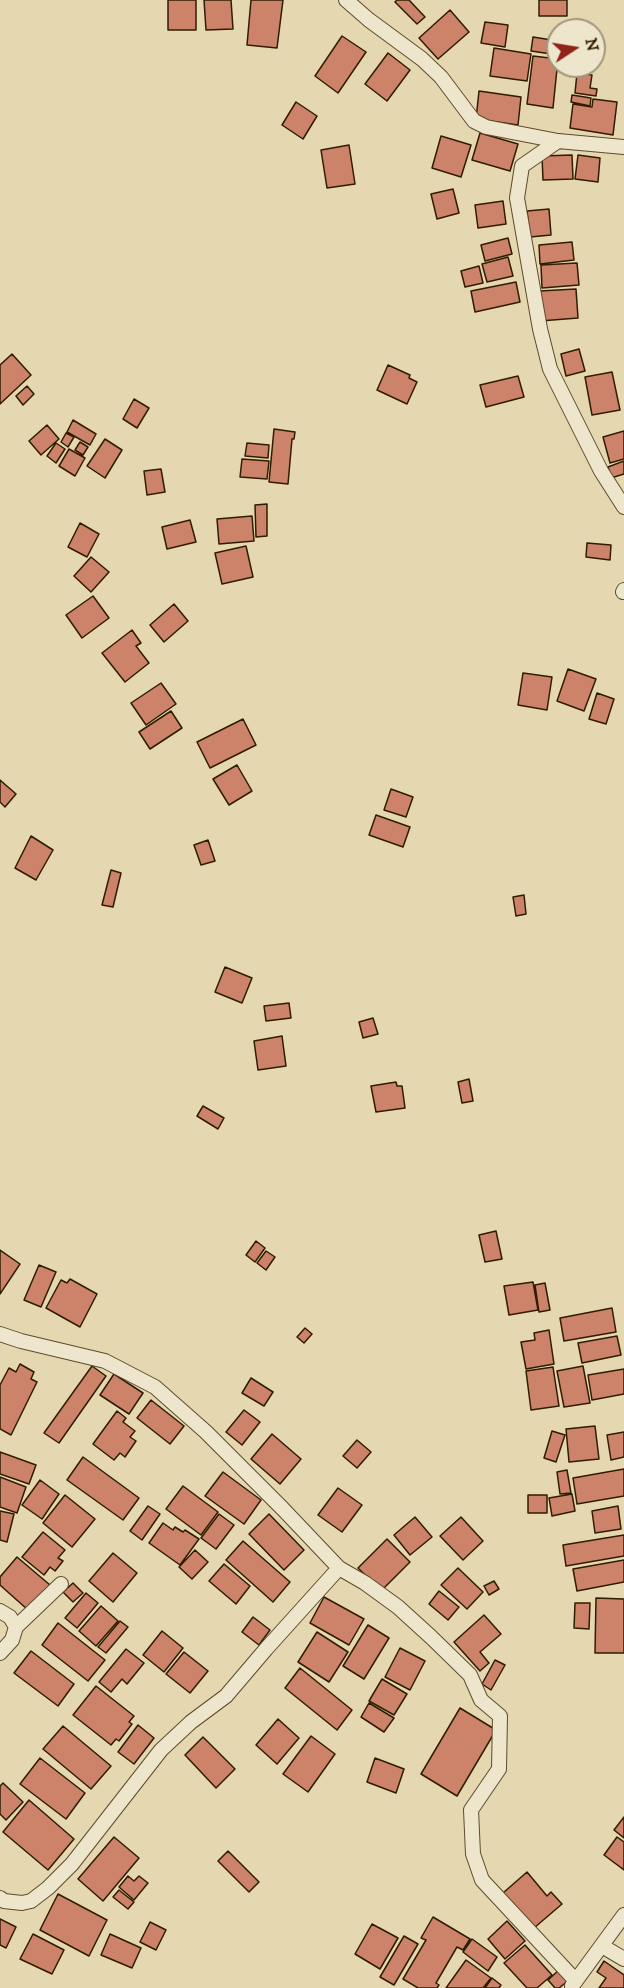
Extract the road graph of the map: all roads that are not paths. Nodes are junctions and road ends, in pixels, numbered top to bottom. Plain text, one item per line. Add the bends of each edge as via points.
1 (346, 0) edge
2 (558, 141) junction
3 (624, 147) edge
4 (624, 507) edge
5 (0, 1334) edge
6 (339, 1568) junction
7 (61, 1584) dead end
8 (0, 1611) edge
9 (16, 1628) junction
10 (0, 1653) edge
11 (0, 1898) edge
12 (624, 1915) edge
13 (602, 1946) junction
14 (624, 1959) edge
15 (574, 1984) edge

1 - 2 street via 435,71 474,121 486,127
2 - 3 street
2 - 4 street via 522,166 517,198 521,227 550,369 601,471
5 - 6 street via 105,1361 155,1388 221,1447
6 - 11 street via 226,1696 161,1750 72,1864 48,1888 22,1903
6 - 15 street via 366,1583 423,1630 470,1675 481,1700 500,1716 499,1769 471,1810 473,1854 482,1880
7 - 9 street
8 - 9 street via 10,1617
9 - 10 street via 12,1640
12 - 13 street
13 - 14 street
13 - 15 street

